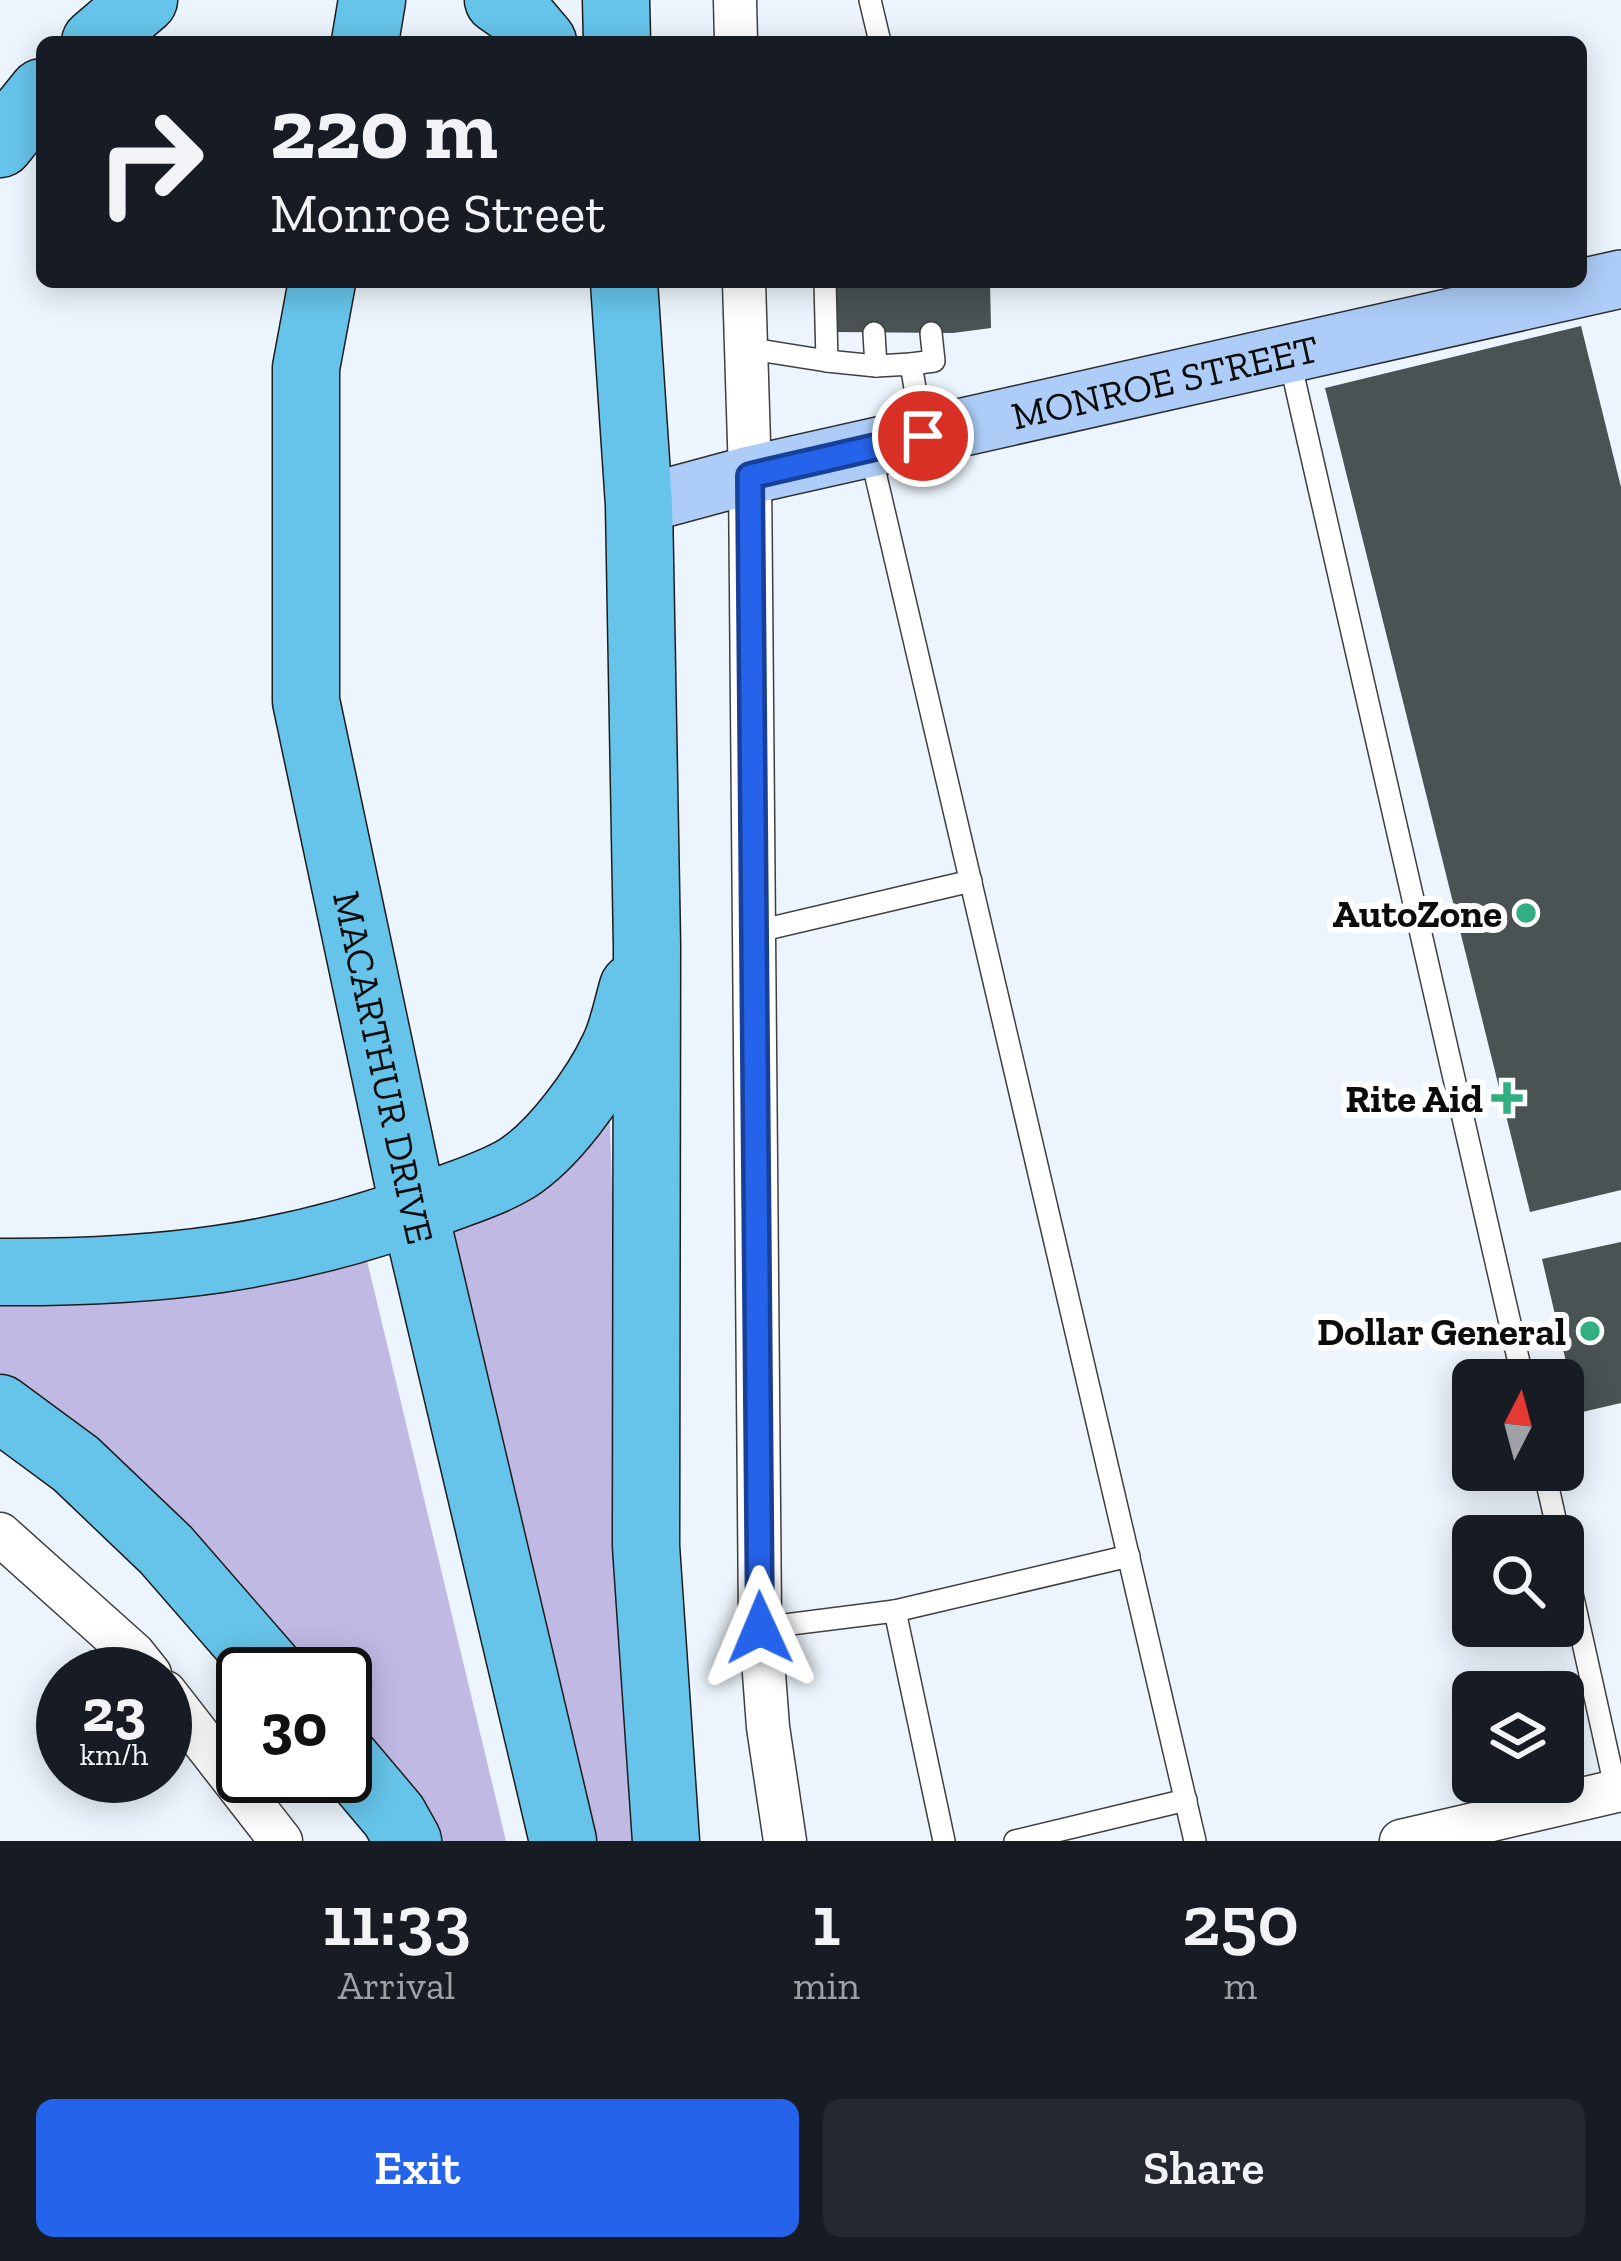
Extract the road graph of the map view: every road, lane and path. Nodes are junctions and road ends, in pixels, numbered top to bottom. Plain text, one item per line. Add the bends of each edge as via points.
1 (113, 0) edge
2 (144, 0) edge
3 (372, 0) edge
4 (498, 0) edge
5 (616, 0) edge
6 (737, 0) edge
7 (870, 0) edge
8 (86, 36) edge
9 (102, 36) edge
10 (365, 36) edge
11 (538, 36) edge
12 (617, 36) edge
13 (736, 36) edge
14 (879, 36) edge
15 (36, 99) edge
16 (0, 144) edge
17 (1621, 279) edge
18 (1587, 287) edge
19 (321, 288) edge
20 (624, 288) edge
21 (744, 288) edge
22 (825, 288) edge
23 (1581, 288) edge
24 (874, 333) dead end
25 (932, 333) dead end
26 (746, 348) junction
27 (1288, 354) junction
28 (827, 361) junction
29 (911, 364) junction
30 (876, 366) junction
31 (896, 442) junction
32 (750, 476) junction
33 (639, 505) junction
34 (971, 881) junction
35 (754, 932) junction
36 (647, 946) junction
37 (414, 1210) junction
38 (0, 1272) edge
39 (1518, 1359) edge
40 (0, 1408) edge
41 (3, 1543) edge
42 (1129, 1556) junction
43 (895, 1611) junction
44 (760, 1628) junction
45 (1584, 1643) edge
46 (126, 1647) edge
47 (250, 1647) edge
48 (192, 1727) edge
49 (372, 1790) edge
50 (1618, 1790) edge
51 (1186, 1800) junction
52 (1526, 1827) edge
53 (281, 1841) edge
54 (408, 1841) edge
55 (563, 1841) edge
56 (666, 1841) edge
57 (784, 1841) edge
58 (944, 1841) edge
59 (1015, 1841) edge
60 (1195, 1841) edge
61 (1401, 1841) edge

1 - 8 highway
2 - 9 highway
3 - 10 highway
4 - 11 highway
5 - 12 highway
6 - 13 street
7 - 14 lane
15 - 16 highway
17 - 18 main road, MONROE STREET
19 - 37 highway, MACARTHUR DRIVE via 306,368 306,700
20 - 33 highway
21 - 26 street
22 - 28 lane
23 - 27 main road, MONROE STREET
24 - 30 lane
25 - 29 lane via 934,361
26 - 28 lane
26 - 32 street
27 - 31 main road, MONROE STREET
27 - 39 lane
28 - 30 lane
29 - 30 lane
29 - 31 lane
31 - 32 main road, MONROE STREET
31 - 34 lane
32 - 33 main road, MONROE STREET
32 - 35 street
33 - 36 highway
34 - 35 lane
34 - 42 lane
35 - 44 street
36 - 37 highway via 614,1049 557,1133 518,1168
36 - 56 highway via 646,1546
37 - 38 highway via 324,1240 195,1265
37 - 55 highway, MACARTHUR DRIVE
40 - 47 highway via 76,1464
41 - 46 street
42 - 43 lane
42 - 51 lane
43 - 44 lane
43 - 58 lane
44 - 57 street
45 - 50 lane
48 - 53 street
49 - 54 highway
50 - 52 street
51 - 59 lane
51 - 60 lane
52 - 61 street

